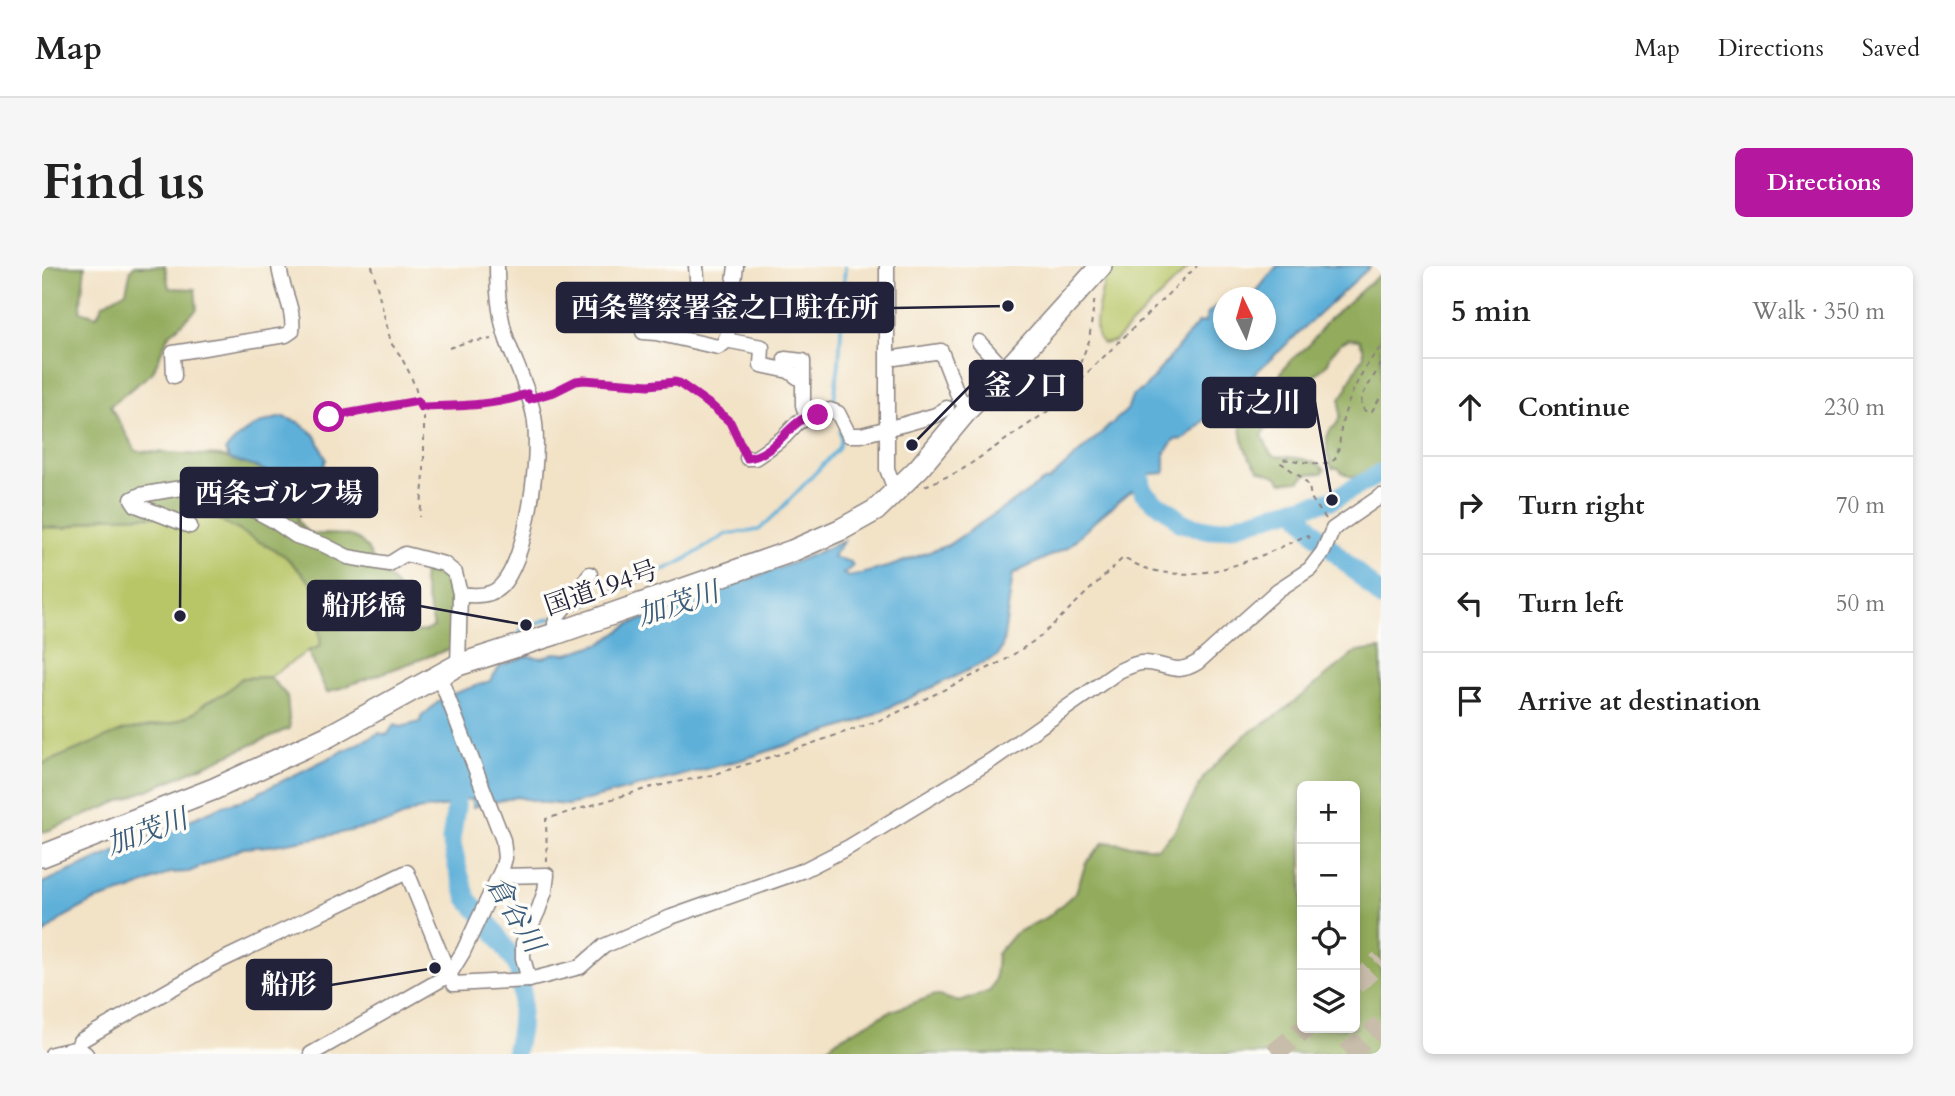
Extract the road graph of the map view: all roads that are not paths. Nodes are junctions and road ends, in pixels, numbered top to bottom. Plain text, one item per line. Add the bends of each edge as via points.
1 (279, 266) edge
2 (497, 266) edge
3 (696, 266) edge
4 (736, 266) edge
5 (887, 266) edge
6 (1101, 266) edge
7 (698, 290) dead end
8 (643, 332) dead end
9 (725, 340) junction
10 (979, 342) dead end
11 (785, 359) dead end
12 (888, 359) junction
13 (1006, 371) junction
14 (174, 376) dead end
15 (803, 382) junction
16 (947, 408) dead end
17 (969, 408) junction
18 (807, 417) junction
19 (888, 428) junction
20 (747, 458) road end
21 (896, 492) junction
22 (1381, 496) edge
23 (190, 526) dead end
24 (590, 574) dead end
25 (460, 594) junction
26 (555, 634) junction
27 (447, 675) junction
28 (42, 856) edge
29 (500, 876) junction
30 (449, 975) junction
31 (529, 980) junction
32 (82, 1051) edge
33 (52, 1054) edge
34 (311, 1054) edge

1 - 14 street via 292,331 173,353
2 - 25 street via 506,337 534,415 536,467 513,567 499,589 488,594
3 - 7 street
4 - 9 street
5 - 12 street
6 - 13 highway, 国道194号
8 - 9 street via 718,346
9 - 15 street via 762,347 761,365 789,371
10 - 13 street
11 - 15 street via 803,362
12 - 17 street via 941,351 959,398
12 - 19 street
13 - 17 highway, 国道194号
15 - 18 street
16 - 19 street via 923,420
17 - 21 highway, 国道194号
18 - 19 street via 830,410 838,413 849,435
18 - 20 street via 764,452
19 - 21 street via 887,469
21 - 26 highway, 国道194号 via 876,510 792,551
22 - 31 street via 1333,529 1310,569 1278,590 1188,669 1150,663 1129,666 992,760 849,847 804,870 604,946 580,967
23 - 25 street via 136,505 132,499 175,489 209,489 271,519 296,537 348,556 389,564 405,554 444,564 455,573
24 - 26 street via 559,614
25 - 27 street
26 - 27 highway, 国道194号
27 - 28 highway, 国道194号 via 214,789
27 - 29 street via 500,832 505,853
29 - 30 street
29 - 31 street via 547,875 523,943
30 - 31 street via 454,984
30 - 32 street via 407,872 220,961 80,1041
30 - 34 street
32 - 33 street

